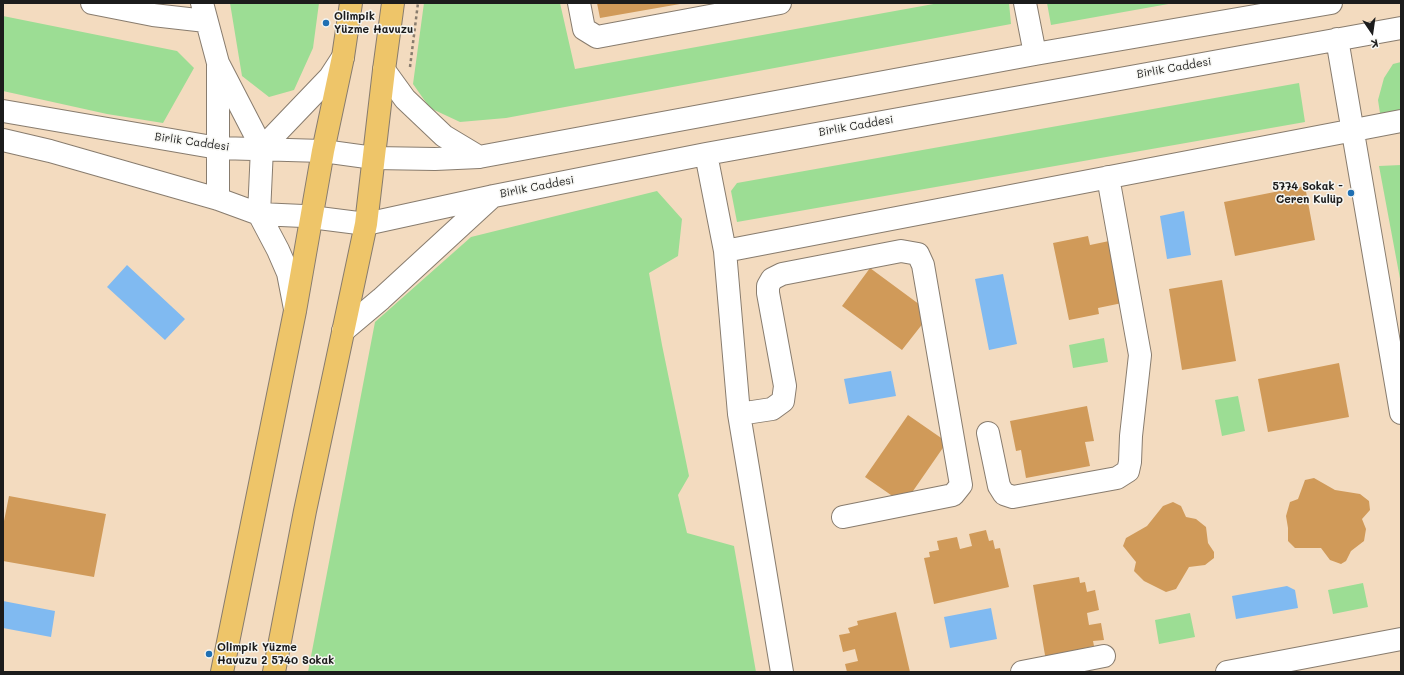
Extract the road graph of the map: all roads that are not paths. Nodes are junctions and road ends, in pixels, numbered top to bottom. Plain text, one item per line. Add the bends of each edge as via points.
1 (92, 3) edge
2 (351, 3) edge
3 (393, 3) edge
4 (579, 3) edge
5 (780, 3) edge
6 (1025, 3) edge
7 (1331, 3) edge
8 (204, 12) edge
9 (1401, 28) edge
10 (1337, 38) junction
11 (1035, 54) junction
12 (343, 57) junction
13 (218, 63) junction
14 (384, 70) junction
15 (3, 111) edge
16 (1401, 121) edge
17 (1352, 130) junction
18 (1401, 135) edge
19 (3, 140) edge
20 (218, 148) junction
21 (262, 148) junction
22 (323, 151) junction
23 (706, 154) junction
24 (478, 157) junction
25 (374, 158) junction
26 (1108, 177) junction
27 (494, 196) junction
28 (218, 199) junction
29 (259, 214) junction
30 (312, 218) junction
31 (366, 224) junction
32 (725, 251) junction
33 (295, 311) junction
34 (343, 331) junction
35 (1401, 413) edge
36 (739, 414) junction
37 (988, 433) dead end
38 (843, 517) dead end
39 (1401, 639) edge
40 (1104, 656) dead end
41 (222, 672) edge
42 (274, 672) edge
43 (782, 672) edge
44 (1022, 672) edge
45 (1228, 672) edge

1 - 8 street via 153,15
2 - 12 main road
3 - 14 main road
4 - 5 street via 584,29 597,37
6 - 11 street
7 - 11 street
8 - 13 street
9 - 10 street, Birlik Caddesi
10 - 17 street
10 - 23 street, Birlik Caddesi
11 - 24 street
12 - 21 street via 330,77
12 - 22 main road
13 - 20 street
13 - 21 street
14 - 24 street via 406,99 444,136
14 - 25 main road
15 - 20 street, Birlik Caddesi
16 - 17 street
17 - 18 street
17 - 26 street
17 - 35 street
19 - 28 street
20 - 21 street, Birlik Caddesi
20 - 28 street
21 - 22 street, Birlik Caddesi
21 - 29 street
22 - 25 street
22 - 30 main road
23 - 27 street, Birlik Caddesi
23 - 32 street
24 - 25 street
25 - 31 main road
26 - 32 street
26 - 37 street via 1140,355 1128,471 1117,478 1013,497 1004,494 999,486
27 - 31 street, Birlik Caddesi
27 - 34 street
28 - 29 street
29 - 30 street, Birlik Caddesi
29 - 33 street via 288,273
30 - 31 street, Birlik Caddesi
30 - 33 main road
31 - 34 main road
32 - 36 street
33 - 41 main road
34 - 42 main road
36 - 38 street via 772,409 783,401 785,386 768,293 772,279 782,274 901,251 918,254 923,265 961,485 952,495
36 - 43 street
39 - 45 street
40 - 44 street

